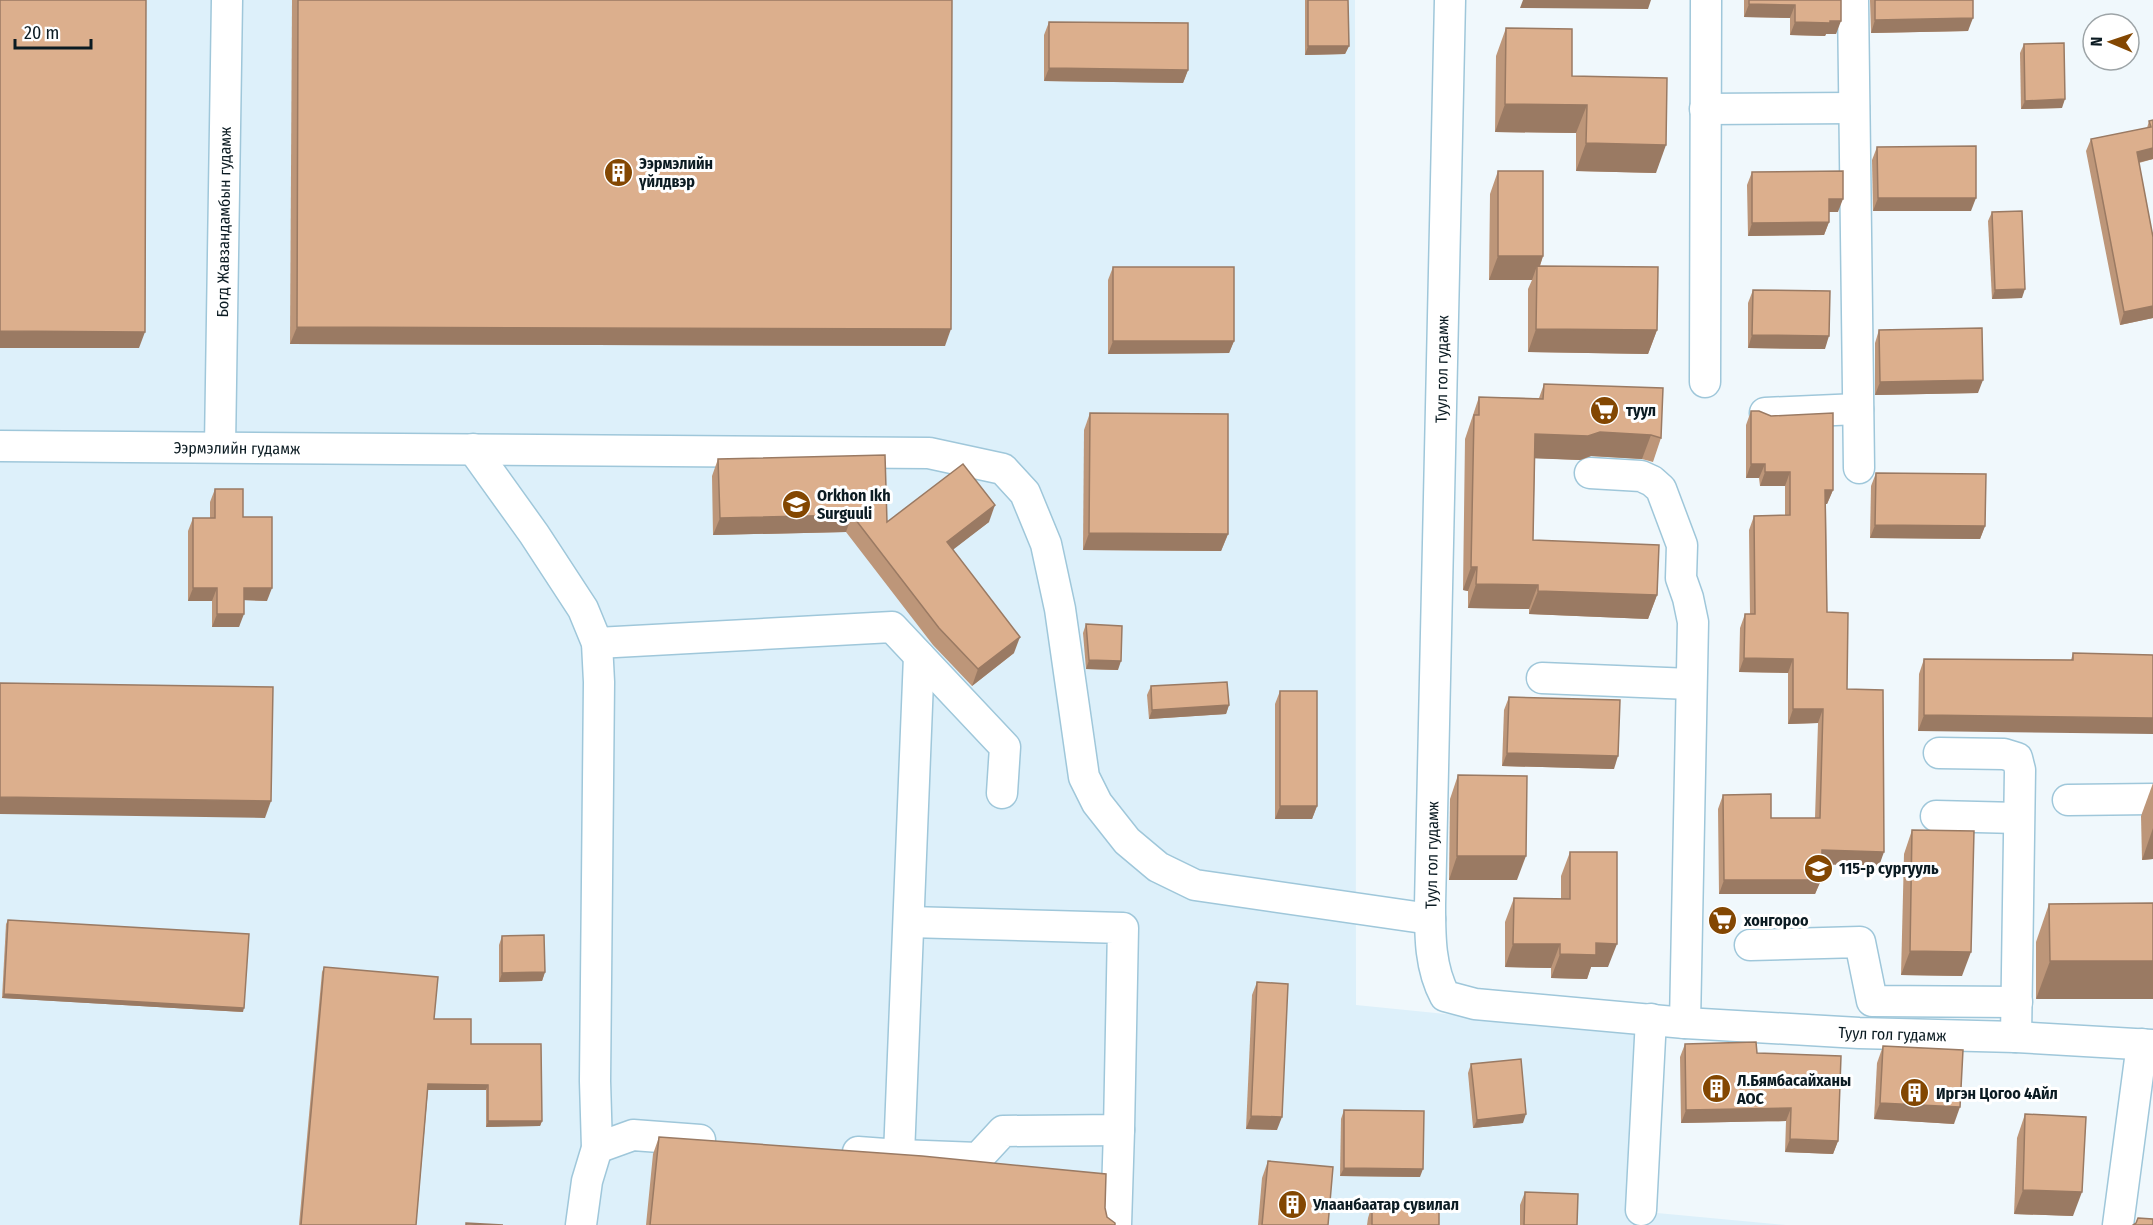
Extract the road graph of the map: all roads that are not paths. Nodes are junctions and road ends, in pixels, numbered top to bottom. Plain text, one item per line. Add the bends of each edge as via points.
1 (227, 0) edge
2 (1450, 0) edge
3 (1706, 0) edge
4 (1853, 0) edge
5 (1854, 108) junction
6 (1705, 109) junction
7 (1705, 382) dead end
8 (1858, 409) junction
9 (1765, 413) edge
10 (0, 446) edge
11 (220, 446) junction
12 (472, 448) junction
13 (1859, 468) dead end
14 (1590, 473) dead end
15 (597, 643) junction
16 (919, 656) junction
17 (1542, 678) dead end
18 (1691, 684) junction
19 (1939, 753) dead end
20 (1002, 793) dead end
21 (2153, 799) edge
22 (2068, 800) dead end
23 (1935, 816) dead end
24 (2019, 818) junction
25 (1430, 919) junction
26 (909, 922) junction
27 (1750, 945) dead end
28 (2017, 1002) junction
29 (1651, 1019) junction
30 (1685, 1023) junction
31 (2016, 1037) junction
32 (2148, 1044) edge
33 (1119, 1130) junction
34 (725, 1142) edge
35 (597, 1148) junction
36 (830, 1150) edge
37 (899, 1155) junction
38 (1641, 1210) dead end
39 (581, 1225) edge
40 (1116, 1225) edge
41 (2118, 1225) edge

1 - 11 street, Богд Жавзандамбын гудамж
2 - 25 street, Туул гол гудамж
3 - 6 street
4 - 5 street
5 - 6 street
5 - 8 street
6 - 7 street
8 - 9 street
8 - 13 street
10 - 11 street, Ээрмэлийн гудамж
11 - 12 street, Ээрмэлийн гудамж
12 - 15 street via 583,609
12 - 25 street, Ээрмэлийн гудамж via 929,453 1003,469 1025,493 1046,544 1060,609 1084,777 1097,803 1127,841 1158,867 1195,885
14 - 18 street via 1641,476 1661,489 1682,544 1681,578 1693,622
15 - 16 street via 892,627
15 - 35 street
16 - 20 street via 1005,747
16 - 26 street
17 - 18 street
18 - 30 street
19 - 24 street via 2004,754 2017,758
21 - 22 street
23 - 24 street
24 - 28 street
25 - 29 street, Туул гол гудамж via 1436,980 1445,996 1475,1004
26 - 33 street via 1124,928
26 - 37 street
27 - 28 street via 1860,942 1872,1001
28 - 31 street
29 - 30 street, Туул гол гудамж
29 - 38 street
30 - 31 street, Туул гол гудамж
31 - 32 street, Туул гол гудамж
32 - 41 street
33 - 37 street via 1003,1131 978,1158
33 - 40 street
34 - 35 street via 633,1135
35 - 39 street via 587,1181
36 - 37 street

